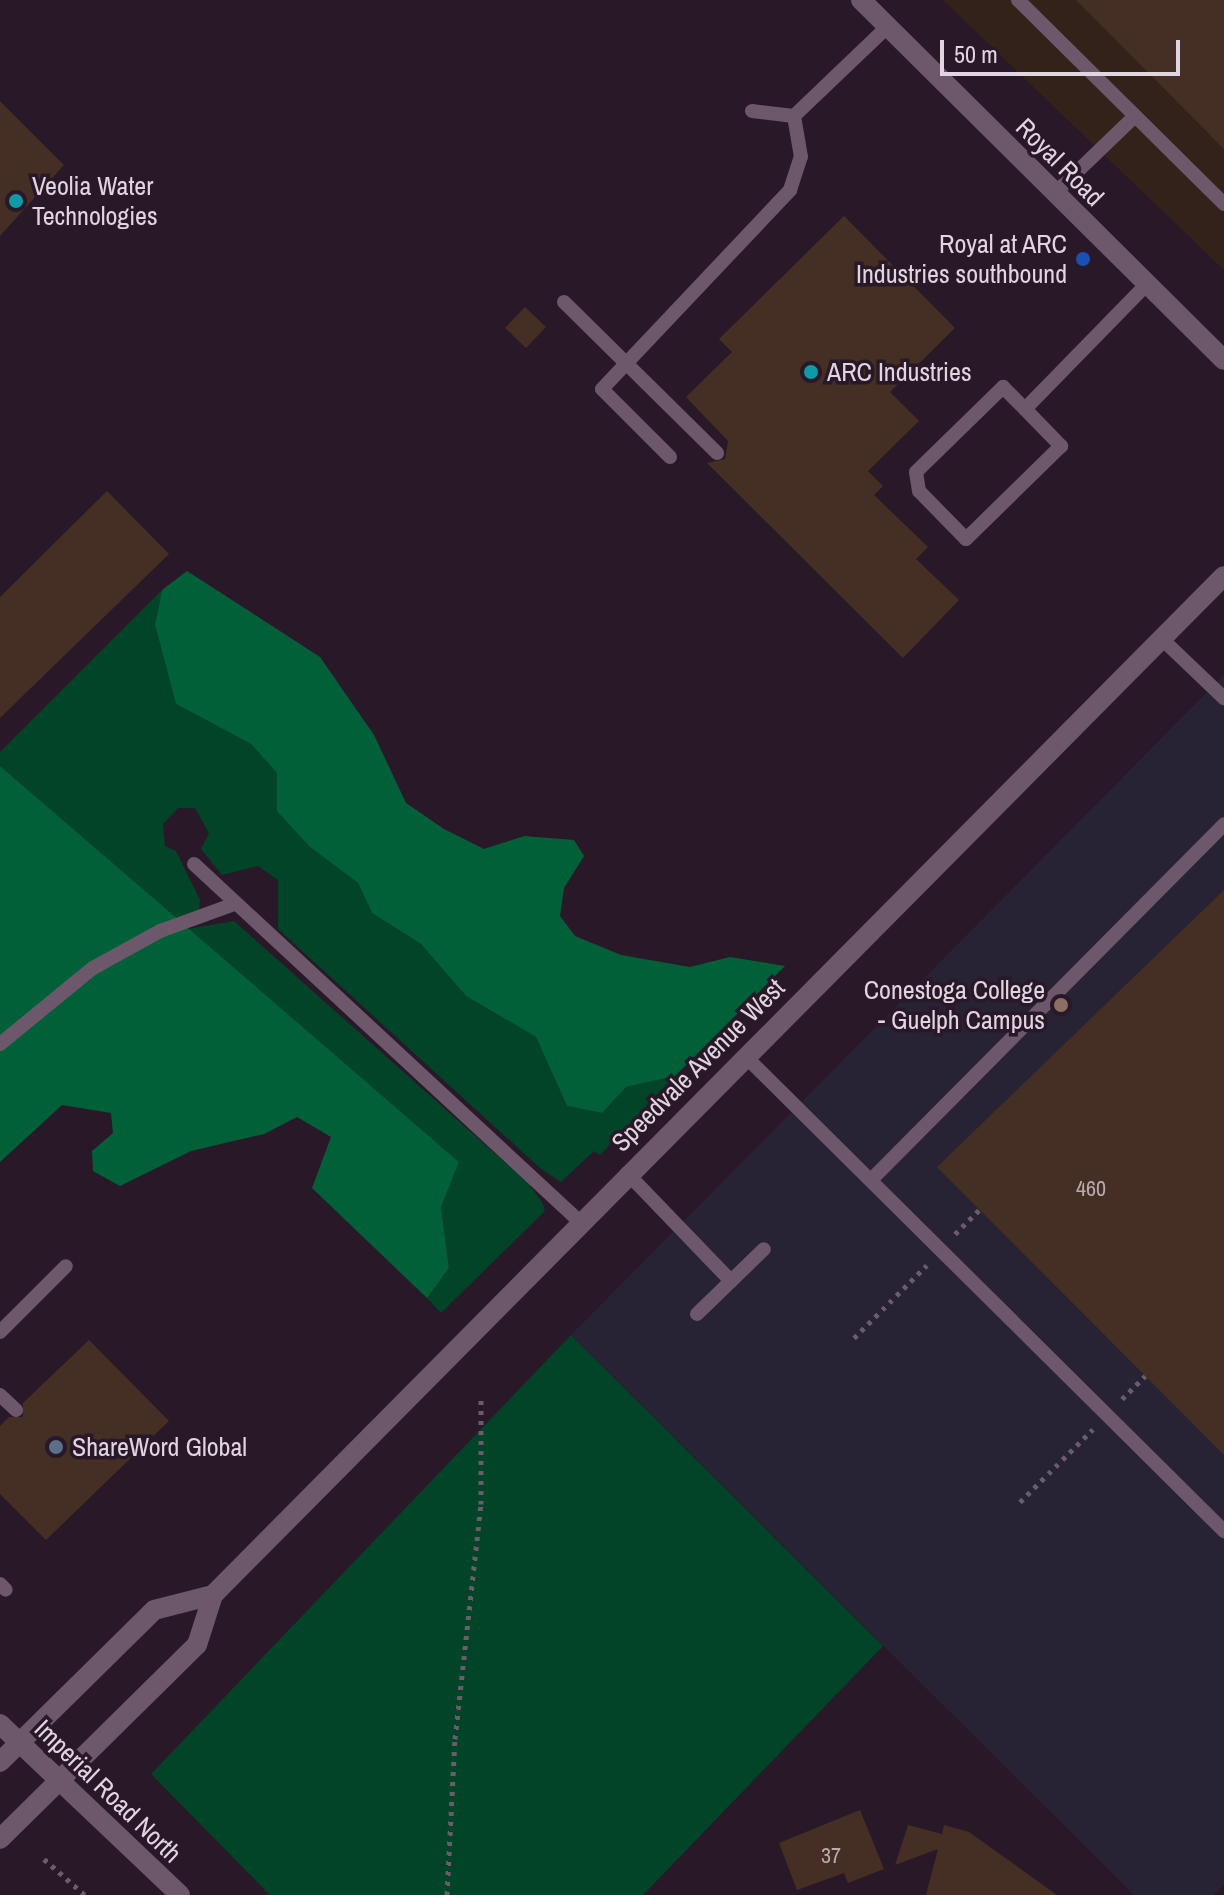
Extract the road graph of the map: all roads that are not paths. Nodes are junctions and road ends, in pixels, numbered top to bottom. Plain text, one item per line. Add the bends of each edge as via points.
1 (861, 0) edge
2 (1018, 0) edge
3 (887, 27) junction
4 (752, 111) dead end
5 (794, 116) junction
6 (1135, 116) junction
7 (1055, 193) junction
8 (1224, 204) edge
9 (1147, 284) junction
10 (564, 302) dead end
11 (1224, 360) edge
12 (626, 363) junction
13 (1025, 409) junction
14 (717, 453) dead end
15 (670, 457) dead end
16 (1224, 576) edge
17 (1162, 639) junction
18 (1224, 698) edge
19 (1224, 824) edge
20 (194, 864) dead end
21 (232, 905) junction
22 (0, 1044) edge
23 (745, 1056) junction
24 (627, 1173) junction
25 (872, 1179) junction
26 (579, 1221) junction
27 (764, 1249) dead end
28 (66, 1266) dead end
29 (731, 1281) junction
30 (697, 1314) dead end
31 (0, 1332) edge
32 (0, 1395) edge
33 (16, 1410) dead end
34 (1224, 1531) edge
35 (213, 1595) junction
36 (0, 1724) edge
37 (20, 1742) junction
38 (0, 1762) edge
39 (59, 1781) junction
40 (0, 1839) edge
41 (180, 1895) edge

1 - 3 main road, Royal Road
2 - 6 lane
3 - 5 lane
3 - 7 main road, Royal Road
4 - 5 lane
5 - 12 lane via 801,157 790,190
6 - 7 lane
6 - 8 lane
7 - 9 main road, Royal Road
9 - 11 main road, Royal Road
9 - 13 lane
10 - 12 lane
12 - 14 lane
12 - 15 lane via 602,389
13 - 13 lane via 1003,387 916,472 919,491 966,539 1061,446
16 - 17 main road, Speedvale Avenue West
17 - 18 lane
17 - 23 main road, Speedvale Avenue West
19 - 25 lane
20 - 21 lane
21 - 22 lane via 160,931 93,968
21 - 26 lane
23 - 24 main road, Speedvale Avenue West
23 - 25 lane
24 - 26 main road, Speedvale Avenue West
24 - 29 lane
25 - 34 lane
26 - 35 main road, Speedvale Avenue West
27 - 29 lane
28 - 31 lane
29 - 30 lane
32 - 33 lane
35 - 37 main road via 154,1610
35 - 39 main road, Speedvale Avenue West via 197,1645
36 - 37 main road, Imperial Road North
37 - 38 main road
37 - 39 main road, Imperial Road North
39 - 40 main road, Speedvale Avenue West
39 - 41 main road, Imperial Road North

